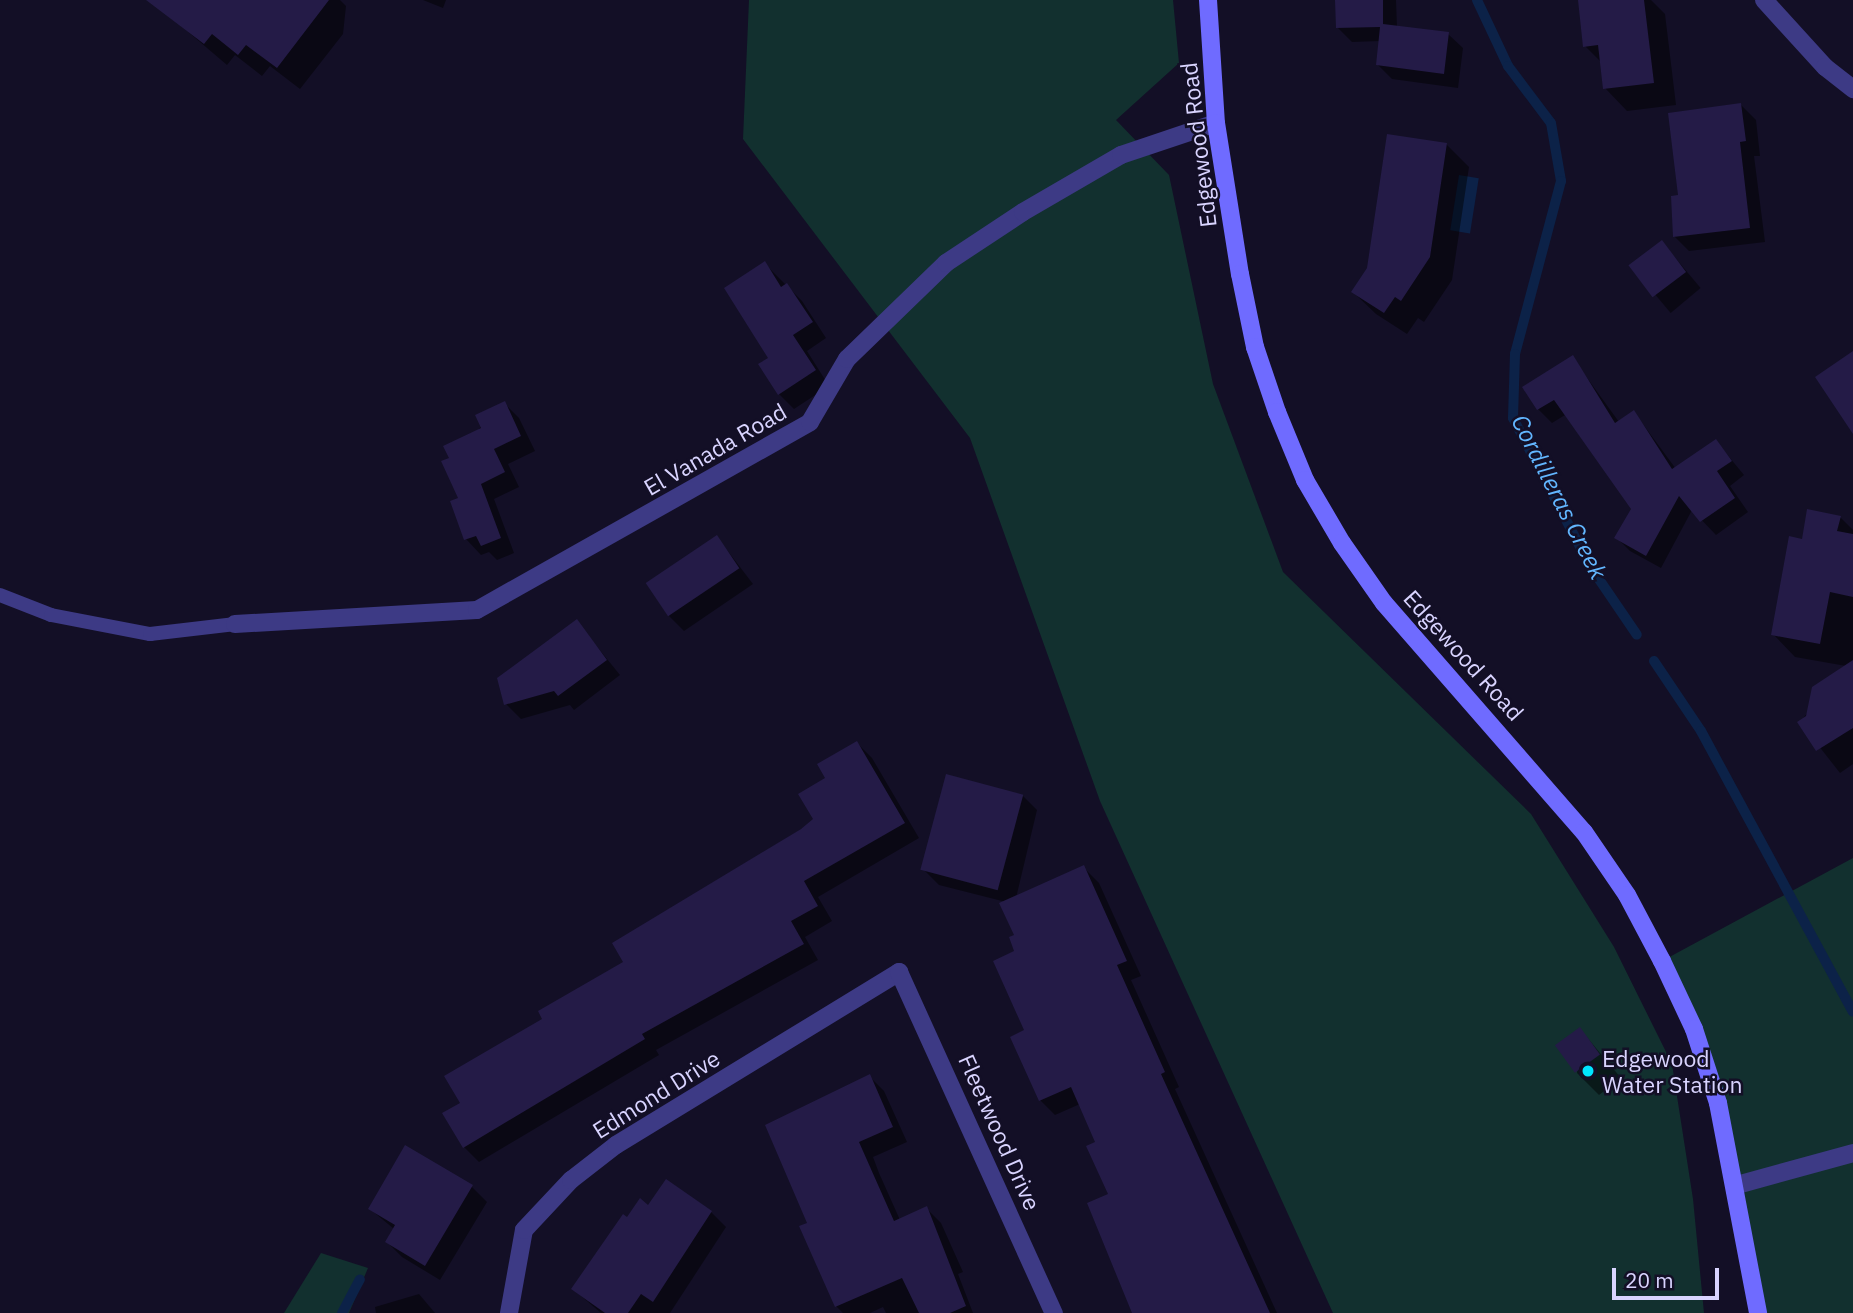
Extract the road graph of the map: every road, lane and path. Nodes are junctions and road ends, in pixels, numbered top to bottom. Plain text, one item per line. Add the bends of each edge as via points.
1 (1208, 0) edge
2 (1764, 0) edge
3 (1853, 89) edge
4 (1216, 123) junction
5 (0, 595) edge
6 (235, 624) joint
7 (899, 972) joint
8 (1853, 1153) edge
9 (1737, 1185) junction
10 (509, 1313) edge
11 (1055, 1313) edge
12 (1758, 1313) edge

1 - 4 main road, Edgewood Road
2 - 3 street via 1825,67
4 - 6 street, El Vanada Road via 1121,155 1023,212 946,263 847,359 810,422 477,610
4 - 9 main road, Edgewood Road via 1255,347 1305,480 1384,603 1539,776 1627,895 1694,1029
5 - 6 lane via 51,615 150,634
7 - 10 street, Edmond Drive via 616,1145 571,1180 524,1230
7 - 11 street, Fleetwood Drive
8 - 9 street
9 - 12 main road, Edgewood Road

